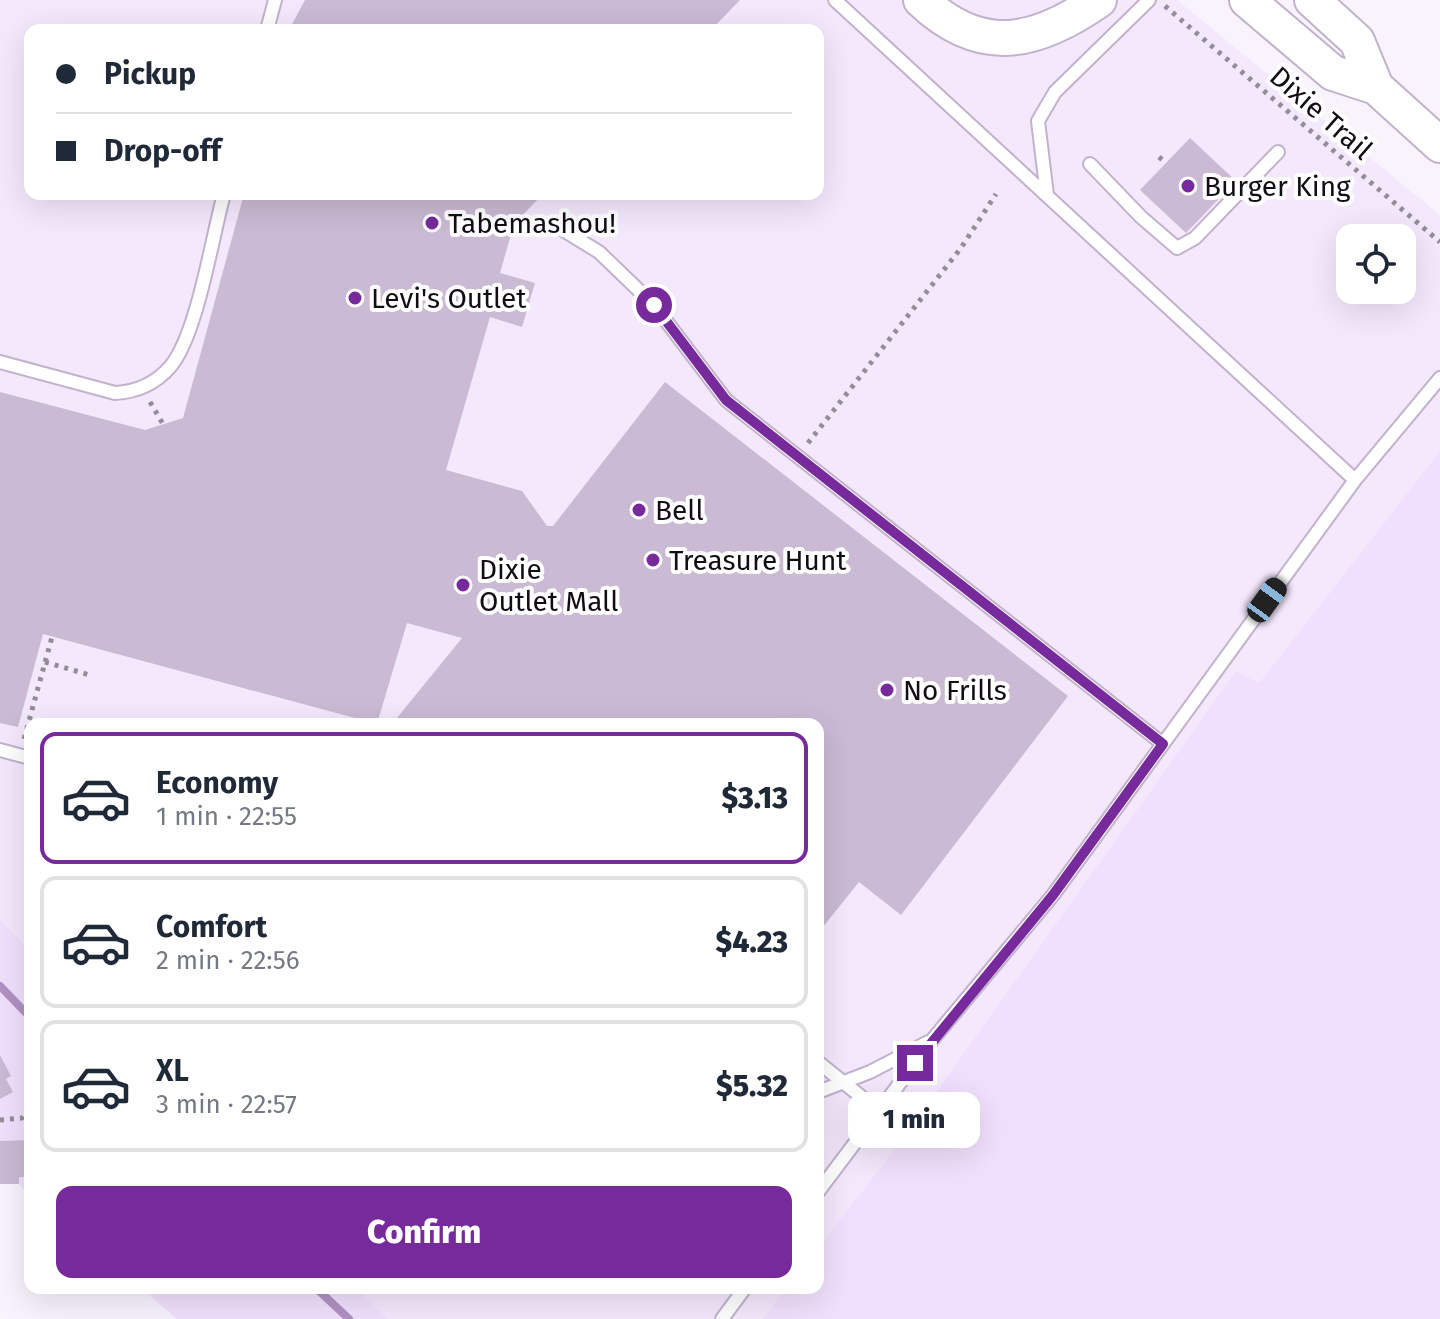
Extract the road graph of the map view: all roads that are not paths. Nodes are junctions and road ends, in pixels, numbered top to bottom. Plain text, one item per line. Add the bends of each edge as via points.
1 (275, 0) edge
2 (835, 0) edge
3 (921, 0) edge
4 (1099, 0) edge
5 (1149, 0) edge
6 (1247, 0) edge
7 (1312, 0) edge
8 (269, 24) edge
9 (1376, 87) junction
10 (1440, 145) edge
11 (1278, 152) dead end
12 (1090, 164) dead end
13 (1047, 195) junction
14 (222, 200) edge
15 (563, 230) dead end
16 (0, 362) edge
17 (1440, 378) edge
18 (1355, 480) junction
19 (1163, 744) junction
20 (0, 750) edge
21 (24, 757) edge
22 (933, 1039) junction
23 (824, 1067) edge
24 (843, 1083) junction
25 (824, 1090) edge
26 (879, 1111) junction
27 (824, 1184) edge
28 (741, 1294) edge
29 (722, 1319) edge

1 - 8 lane
2 - 13 lane
3 - 4 main road via 945,23 981,37 1011,39 1048,32
5 - 13 lane via 1055,92 1038,121
6 - 9 main road via 1333,73
7 - 9 main road via 1357,41
9 - 10 main road
11 - 12 lane via 1195,238 1177,248
13 - 18 lane
14 - 16 lane via 185,342 170,367 151,383 115,393
15 - 19 lane via 610,262 654,305 726,400
17 - 18 lane
18 - 19 lane
19 - 22 lane via 1053,895
20 - 21 lane
22 - 24 lane
22 - 26 lane
23 - 24 lane
24 - 25 lane
24 - 26 lane
26 - 27 lane
28 - 29 lane

